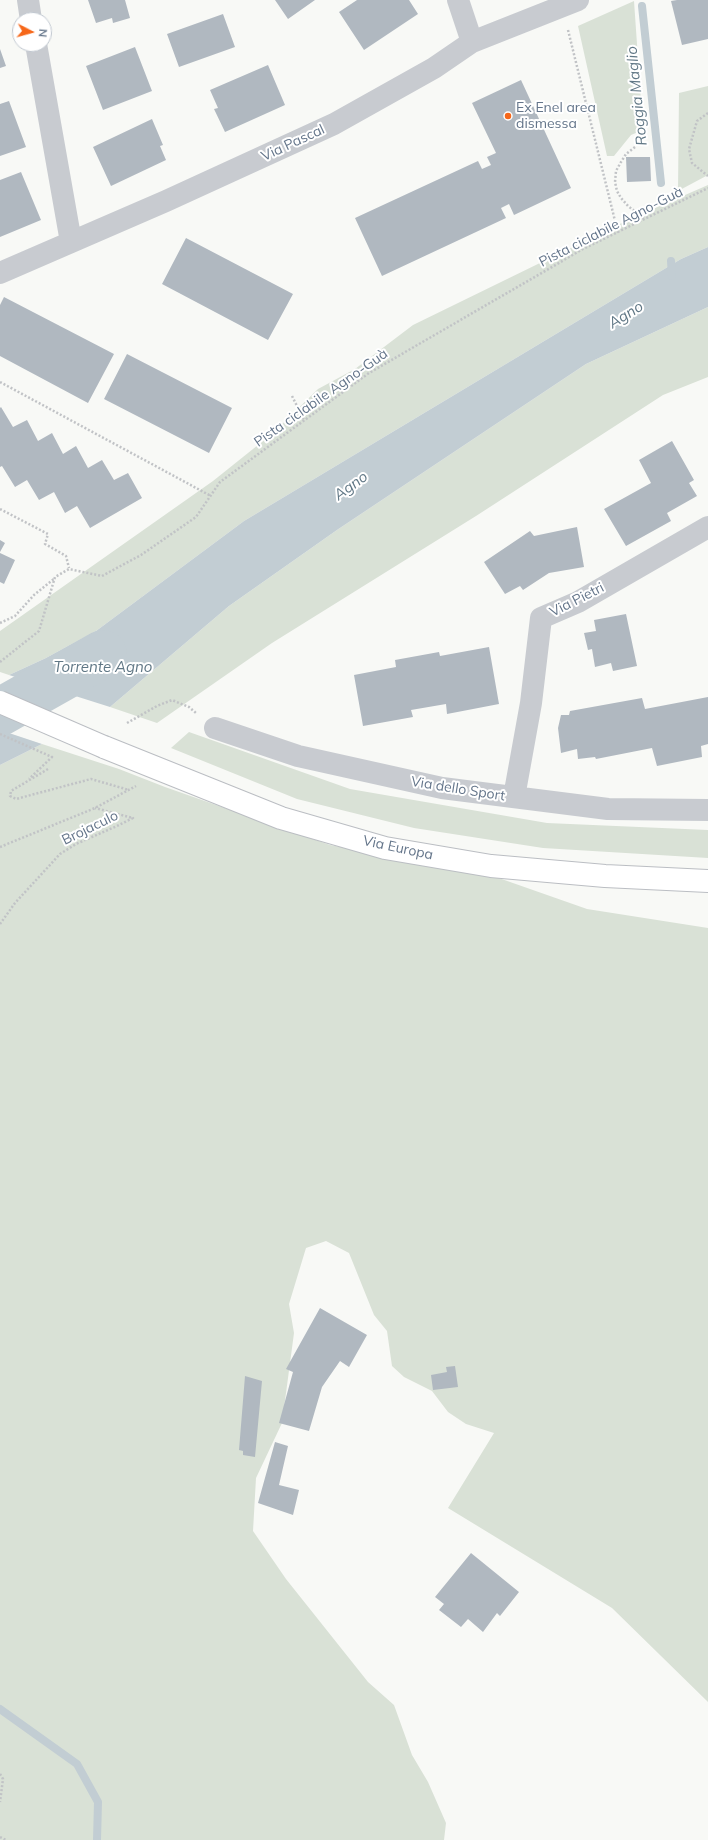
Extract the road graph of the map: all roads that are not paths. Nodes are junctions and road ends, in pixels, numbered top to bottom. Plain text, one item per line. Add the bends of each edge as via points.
1 (28, 0) edge
2 (458, 0) edge
3 (570, 3) edge
4 (30, 12) edge
5 (472, 42) junction
6 (37, 52) edge
7 (71, 242) junction
8 (0, 273) edge
9 (708, 527) edge
10 (0, 702) edge
11 (216, 728) road end
12 (514, 797) junction
13 (708, 810) edge
14 (708, 881) edge

1 - 4 street
2 - 5 street
3 - 5 street, Via Pascal
5 - 7 street, Via Pascal via 434,68 334,124
6 - 7 street
7 - 8 street, Via Pascal
9 - 12 street, Via Pietri via 578,602 541,618 531,703
10 - 14 main road, Via Europa, bridge via 281,818 385,848 491,866 605,876
11 - 12 street, Via dello Sport via 298,756 373,774 442,788
12 - 13 street, Via dello Sport via 608,809

